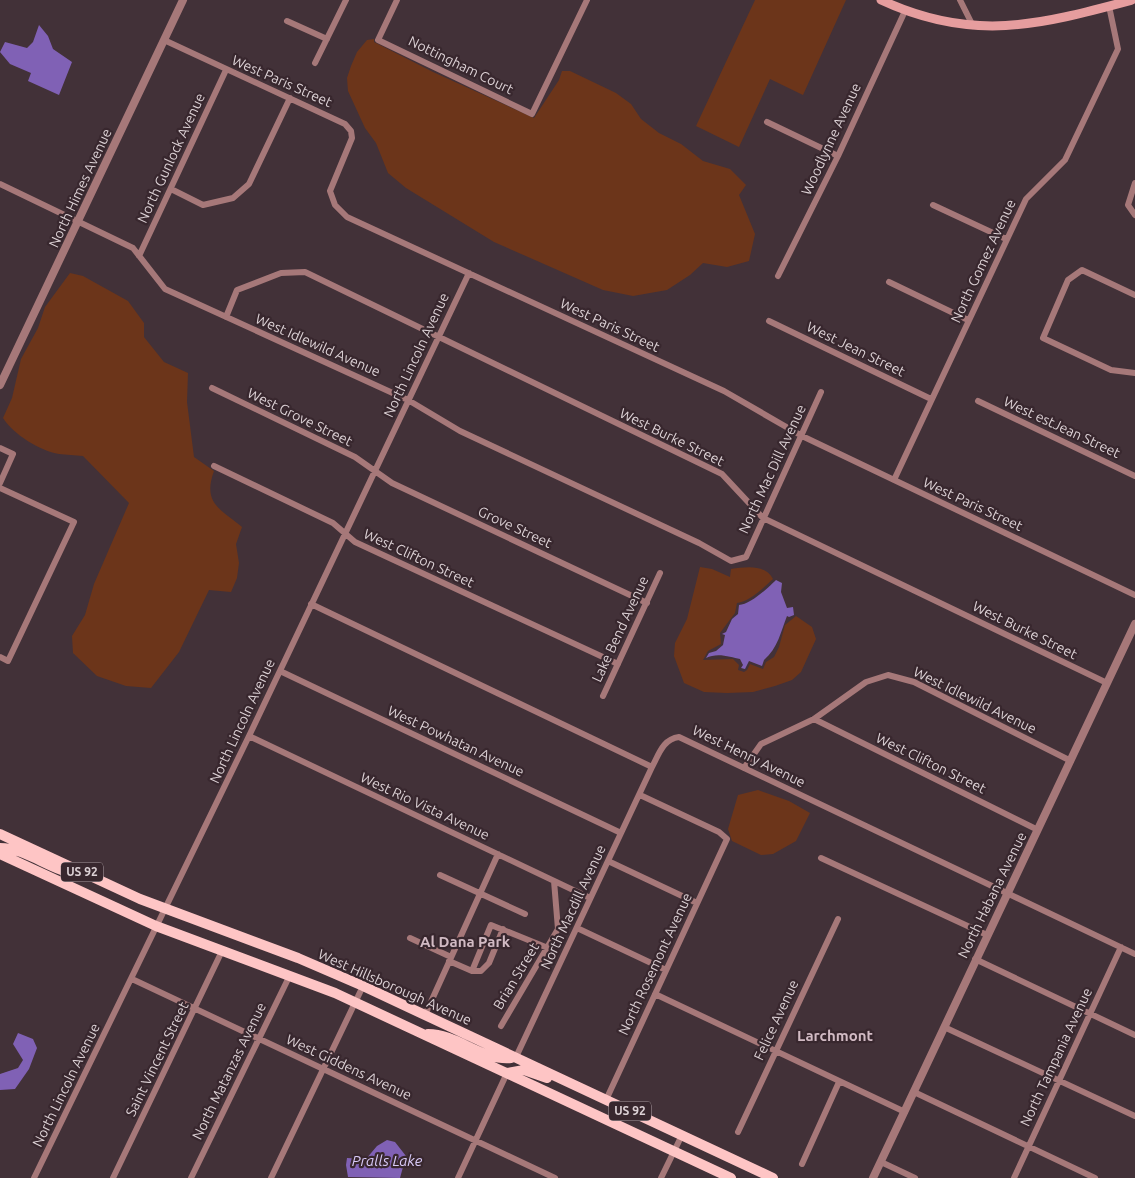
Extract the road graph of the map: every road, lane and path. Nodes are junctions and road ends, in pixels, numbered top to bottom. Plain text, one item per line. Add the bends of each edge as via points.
1 (182, 0) edge
2 (346, 0) edge
3 (397, 0) edge
4 (587, 0) edge
5 (881, 0) edge
6 (960, 0) edge
7 (1132, 0) edge
8 (1109, 6) junction
9 (905, 11) junction
10 (286, 21) dead end
11 (973, 27) junction
12 (327, 39) junction
13 (164, 40) junction
14 (315, 63) dead end
15 (226, 70) junction
16 (290, 98) junction
17 (767, 122) dead end
18 (838, 156) junction
19 (1135, 183) edge
20 (0, 184) edge
21 (171, 189) junction
22 (933, 205) dead end
23 (1135, 216) edge
24 (78, 222) junction
25 (1006, 239) junction
26 (139, 256) junction
27 (469, 272) junction
28 (778, 276) dead end
29 (889, 282) dead end
30 (1135, 295) edge
31 (226, 317) junction
32 (968, 320) junction
33 (769, 321) dead end
34 (438, 337) junction
35 (1135, 373) edge
36 (0, 385) edge
37 (212, 388) dead end
38 (821, 392) dead end
39 (408, 400) junction
40 (931, 400) junction
41 (978, 401) dead end
42 (802, 436) junction
43 (0, 448) edge
44 (214, 466) dead end
45 (375, 471) junction
46 (1135, 476) edge
47 (894, 480) junction
48 (0, 483) edge
49 (0, 488) edge
50 (763, 518) junction
51 (345, 534) junction
52 (746, 557) joint
53 (660, 573) dead end
54 (1135, 595) edge
55 (646, 603) junction
56 (311, 604) junction
57 (1135, 624) edge
58 (0, 657) edge
59 (618, 664) junction
60 (280, 670) junction
61 (1107, 683) junction
62 (602, 696) dead end
63 (814, 719) junction
64 (249, 736) junction
65 (1070, 761) junction
66 (652, 767) junction
67 (744, 768) junction
68 (640, 795) junction
69 (1038, 830) junction
70 (621, 833) junction
71 (0, 834) edge
72 (0, 848) edge
73 (0, 854) edge
74 (498, 854) junction
75 (821, 858) dead end
76 (608, 861) junction
77 (440, 875) dead end
78 (91, 876) junction
79 (554, 881) junction
80 (480, 893) junction
81 (1007, 893) junction
82 (590, 898) junction
83 (697, 903) junction
84 (165, 910) junction
85 (525, 914) dead end
86 (838, 919) dead end
87 (156, 926) junction
88 (503, 928) junction
89 (577, 928) junction
90 (987, 935) junction
91 (410, 938) dead end
92 (1121, 947) junction
93 (548, 948) junction
94 (222, 951) junction
95 (1135, 954) edge
96 (450, 959) junction
97 (975, 959) junction
98 (666, 970) junction
99 (472, 971) junction
100 (290, 975) junction
101 (132, 979) junction
102 (363, 986) junction
103 (654, 994) junction
104 (355, 1002) junction
105 (195, 1009) junction
106 (1090, 1014) junction
107 (425, 1015) junction
108 (501, 1026) dead end
109 (944, 1027) junction
110 (422, 1034) junction
111 (1135, 1035) edge
112 (259, 1039) junction
113 (775, 1051) junction
114 (516, 1057) junction
115 (323, 1069) junction
116 (508, 1073) junction
117 (1059, 1080) junction
118 (839, 1082) junction
119 (914, 1092) junction
120 (606, 1100) junction
121 (905, 1112) junction
122 (1135, 1116) edge
123 (738, 1132) dead end
124 (682, 1135) junction
125 (476, 1140) junction
126 (1028, 1147) junction
127 (673, 1152) junction
128 (881, 1162) junction
129 (802, 1164) dead end
130 (34, 1178) edge
131 (113, 1178) edge
132 (191, 1178) edge
133 (271, 1178) edge
134 (458, 1178) edge
135 (555, 1178) edge
136 (661, 1178) edge
137 (731, 1178) edge
138 (774, 1178) edge
139 (873, 1178) edge
140 (915, 1178) edge
141 (1014, 1178) edge
142 (1095, 1178) edge

1 - 13 street, North Himes Avenue
2 - 12 street
3 - 4 street, Nottingham Court via 378,40 532,114
5 - 9 main road
6 - 11 street
7 - 8 main road
8 - 11 main road via 1020,26
8 - 25 street, North Gomez Avenue via 1118,49 1065,160 1026,199
9 - 11 main road
9 - 18 street, Woodlynne Avenue
10 - 12 street
12 - 14 street
13 - 15 street, West Paris Street
13 - 24 street, North Himes Avenue
15 - 16 street, West Paris Street
15 - 21 street, North Gunlock Avenue
16 - 21 street via 250,184 233,198 203,205
16 - 27 street, West Paris Street via 345,124 351,131 352,138 330,191 336,205 347,217
17 - 18 street
18 - 28 street, Woodlynne Avenue
19 - 23 street via 1128,205
20 - 24 street, West Idlewild Avenue
21 - 26 street, North Gunlock Avenue
22 - 25 street
24 - 26 street, West Idlewild Avenue via 133,248
24 - 36 street, North Himes Avenue
25 - 32 street, North Gomez Avenue
26 - 31 street, West Idlewild Avenue via 165,289
27 - 34 street, North Lincoln Avenue
27 - 42 street, West Paris Street via 724,391
29 - 32 street
30 - 35 street via 1082,270 1068,280 1043,338 1111,370
31 - 34 street, West Burke Street via 237,290 281,273 305,272
31 - 39 street, West Idlewild Avenue
32 - 40 street, North Gomez Avenue
33 - 40 street, West Jean Street
34 - 39 street, North Lincoln Avenue
34 - 50 street, West Burke Street via 722,474
37 - 45 street, West Grove Street via 355,457
38 - 42 street, North Mac Dill Avenue
39 - 45 street, North Lincoln Avenue
39 - 52 street, West Idlewild Avenue via 460,431 731,561
40 - 47 street, North Gomez Avenue
41 - 46 street, West estJean Street
42 - 47 street, West Paris Street
42 - 50 street, North Mac Dill Avenue
43 - 48 street via 13,454
44 - 51 street, West Clifton Street via 333,523
45 - 51 street, North Lincoln Avenue
45 - 55 street, Grove Street via 392,483
47 - 54 street, West Paris Street
49 - 58 street via 74,522 8,661
50 - 52 street, North Mac Dill Avenue
50 - 61 street, West Burke Street
51 - 56 street, North Lincoln Avenue
51 - 59 street, West Clifton Street via 355,542
53 - 55 street, Lake Bend Avenue
55 - 59 street, Lake Bend Avenue
56 - 60 street, North Lincoln Avenue
56 - 66 street
57 - 61 street, North Habana Avenue
59 - 62 street, Lake Bend Avenue
60 - 64 street, North Lincoln Avenue
60 - 70 street, West Powhatan Avenue
61 - 65 street, North Habana Avenue
63 - 65 street, West Idlewild Avenue via 866,682 888,675 914,682
63 - 67 street via 761,744
63 - 69 street, West Clifton Street
64 - 74 street, West Rio Vista Avenue
64 - 84 street, North Lincoln Avenue
65 - 69 street, North Habana Avenue
66 - 67 street, West Henry Avenue via 666,741 679,737
66 - 68 street, North Macdill Avenue
67 - 81 street, West Henry Avenue
68 - 70 street, North Macdill Avenue
68 - 83 street, North Rosemont Avenue via 727,839
69 - 81 street, North Habana Avenue
70 - 76 street, North Macdill Avenue
71 - 78 main road, West Hillsborough Avenue / US 92
72 - 78 main road via 13,850 67,874
73 - 87 main road, US 92
74 - 79 street, West Rio Vista Avenue
74 - 80 street
75 - 90 street
76 - 82 street, North Macdill Avenue
76 - 83 street
77 - 80 street
78 - 84 main road, West Hillsborough Avenue / US 92
79 - 82 street, West Rio Vista Avenue
79 - 93 street, Brian Street via 558,929
80 - 85 street
80 - 96 street
81 - 90 street, North Habana Avenue
81 - 92 street, West Henry Avenue
82 - 89 street, North Macdill Avenue
83 - 98 street, North Rosemont Avenue
84 - 87 street, North Lincoln Avenue
84 - 102 main road, West Hillsborough Avenue / US 92 via 298,958
86 - 113 street, Felice Avenue
87 - 94 main road, US 92
87 - 101 street, North Lincoln Avenue
88 - 93 street
88 - 99 street via 489,963 482,971
88 - 99 street via 492,925
89 - 98 street
89 - 114 street, North Macdill Avenue
90 - 97 street, North Habana Avenue
91 - 96 street
92 - 95 street, West Henry Avenue
92 - 106 street, North Tampania Avenue
93 - 108 street, Brian Street
94 - 100 main road, US 92
94 - 105 street, Saint Vincent Street
96 - 99 street
96 - 107 street
97 - 106 street
97 - 109 street, North Habana Avenue
98 - 103 street, North Rosemont Avenue
100 - 104 main road, US 92
100 - 112 street, North Matanzas Avenue
101 - 105 street, West Giddens Avenue
101 - 130 street, North Lincoln Avenue
102 - 104 street
102 - 107 main road, West Hillsborough Avenue / US 92
103 - 113 street
103 - 120 street, North Rosemont Avenue
104 - 110 main road, US 92
104 - 115 street
105 - 112 street, West Giddens Avenue
105 - 131 street, Saint Vincent Street
106 - 111 street
106 - 117 street, North Tampania Avenue
107 - 114 main road, West Hillsborough Avenue / US 92
109 - 117 street
109 - 119 street, North Habana Avenue
110 - 114 main road via 442,1034 476,1050 503,1058
110 - 116 main road, US 92
112 - 115 street, West Giddens Avenue
112 - 132 street, North Matanzas Avenue
113 - 118 street
113 - 123 street, Felice Avenue
114 - 120 main road, West Hillsborough Avenue / US 92
115 - 125 street, West Giddens Avenue
115 - 133 street
116 - 120 main road via 524,1070 599,1102
116 - 125 street
116 - 127 main road, US 92
117 - 122 street
117 - 126 street, North Tampania Avenue
118 - 121 street
118 - 129 street
119 - 121 street, North Habana Avenue
119 - 126 street
120 - 124 main road, West Hillsborough Avenue / US 92
121 - 128 street, North Habana Avenue
124 - 127 street
124 - 138 main road, West Hillsborough Avenue / US 92
125 - 134 street
125 - 135 street, West Giddens Avenue
126 - 141 street, North Tampania Avenue
126 - 142 street
127 - 136 street
127 - 137 main road, US 92
128 - 139 street, North Habana Avenue
128 - 140 street

